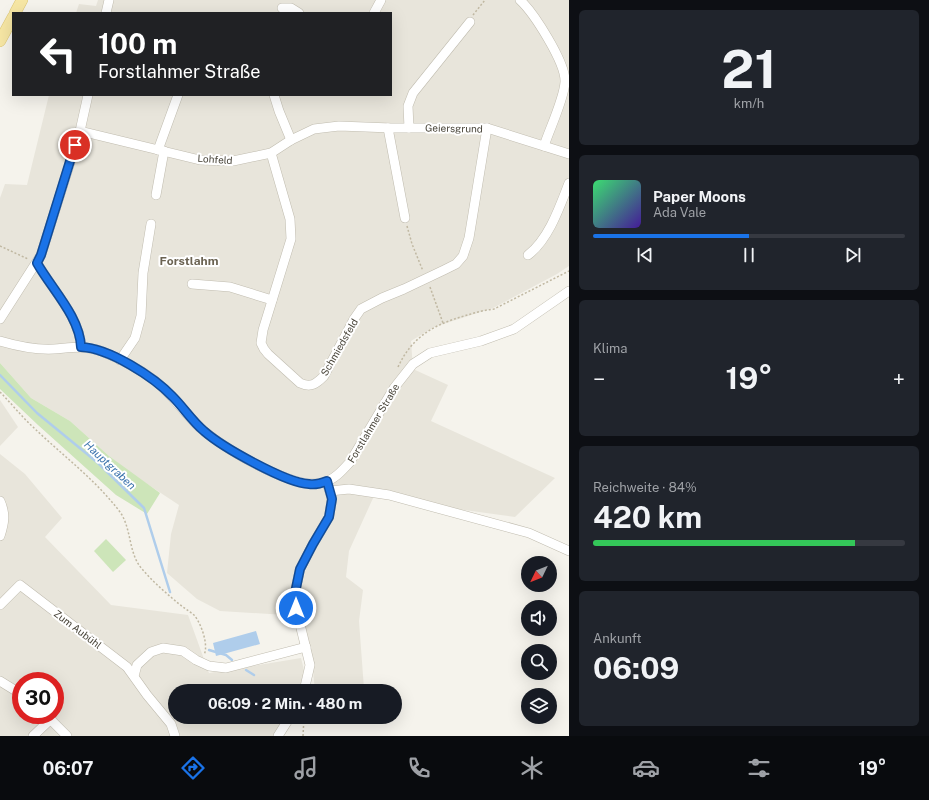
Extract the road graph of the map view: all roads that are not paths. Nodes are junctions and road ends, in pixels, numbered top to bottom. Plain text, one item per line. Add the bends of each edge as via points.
1 (22, 0) edge
2 (109, 0) edge
3 (381, 0) edge
4 (520, 0) edge
5 (281, 7) edge
6 (16, 12) edge
7 (106, 12) edge
8 (297, 12) edge
9 (375, 12) edge
10 (12, 19) edge
11 (470, 22) road end
12 (0, 41) edge
13 (88, 96) edge
14 (178, 96) edge
15 (274, 96) edge
16 (388, 128) junction
17 (409, 128) junction
18 (486, 128) junction
19 (314, 129) joint
20 (80, 131) junction
21 (291, 140) junction
22 (544, 146) junction
23 (161, 150) junction
24 (271, 153) junction
25 (569, 154) edge
26 (569, 183) edge
27 (156, 195) dead end
28 (405, 218) dead end
29 (151, 224) dead end
30 (528, 254) dead end
31 (37, 263) junction
32 (192, 284) dead end
33 (569, 291) edge
34 (272, 300) junction
35 (0, 319) edge
36 (0, 341) edge
37 (81, 347) junction
38 (120, 360) junction
39 (327, 481) junction
40 (330, 491) junction
41 (0, 502) edge
42 (0, 536) edge
43 (569, 551) edge
44 (0, 605) edge
45 (306, 647) junction
46 (134, 676) junction
47 (0, 681) edge
48 (306, 684) edge
49 (12, 688) edge
50 (42, 724) edge
51 (55, 724) edge
52 (286, 724) edge
53 (33, 736) edge
54 (67, 736) edge
55 (175, 736) edge
56 (278, 736) edge

1 - 6 main road
2 - 7 street
3 - 9 street
4 - 22 street via 539,24 565,74 562,96
5 - 8 street
10 - 12 main road
11 - 17 street via 413,94 408,106
13 - 20 street
14 - 23 street
15 - 21 street
16 - 17 street, Geiersgrund
16 - 19 street, Geiersgrund via 340,126
16 - 28 street
17 - 18 street, Geiersgrund
18 - 22 street, Geiersgrund
18 - 34 street, Schmiedsfeld via 470,238 463,256 456,264 361,309 324,376 318,382 306,386 300,383 264,349 261,337
19 - 21 street, Lohfeld
20 - 23 street, Lohfeld
20 - 31 street
21 - 24 street, Lohfeld
22 - 25 street, Geiersgrund
23 - 24 street, Lohfeld via 200,160 233,161
23 - 27 street
24 - 34 street, Schmiedsfeld via 290,218 291,230 291,239
26 - 30 street via 557,214 537,248
29 - 38 street via 143,273 141,316 135,338
31 - 35 street
31 - 37 street via 75,324
32 - 34 street via 230,287
33 - 39 street, Forstlahmer Straße via 514,330 430,353 413,364 394,388 350,462 343,471
36 - 37 street, Forstlahmer Straße via 36,349
37 - 38 street, Forstlahmer Straße via 101,351
38 - 39 street, Forstlahmer Straße via 155,380 205,432 233,451 297,482 310,485
39 - 40 street
40 - 43 street via 349,489 389,495 529,533
40 - 45 street via 332,499 329,517 300,569 295,593 296,608
41 - 42 street via 5,522
44 - 46 street, Zum Aubühl via 20,585 127,667
45 - 46 street via 226,668 209,666 183,651 163,648 151,652 137,665
45 - 48 street via 310,665
46 - 55 street, Zum Aubühl via 171,724
47 - 49 street
50 - 53 street
51 - 54 street
52 - 56 street

